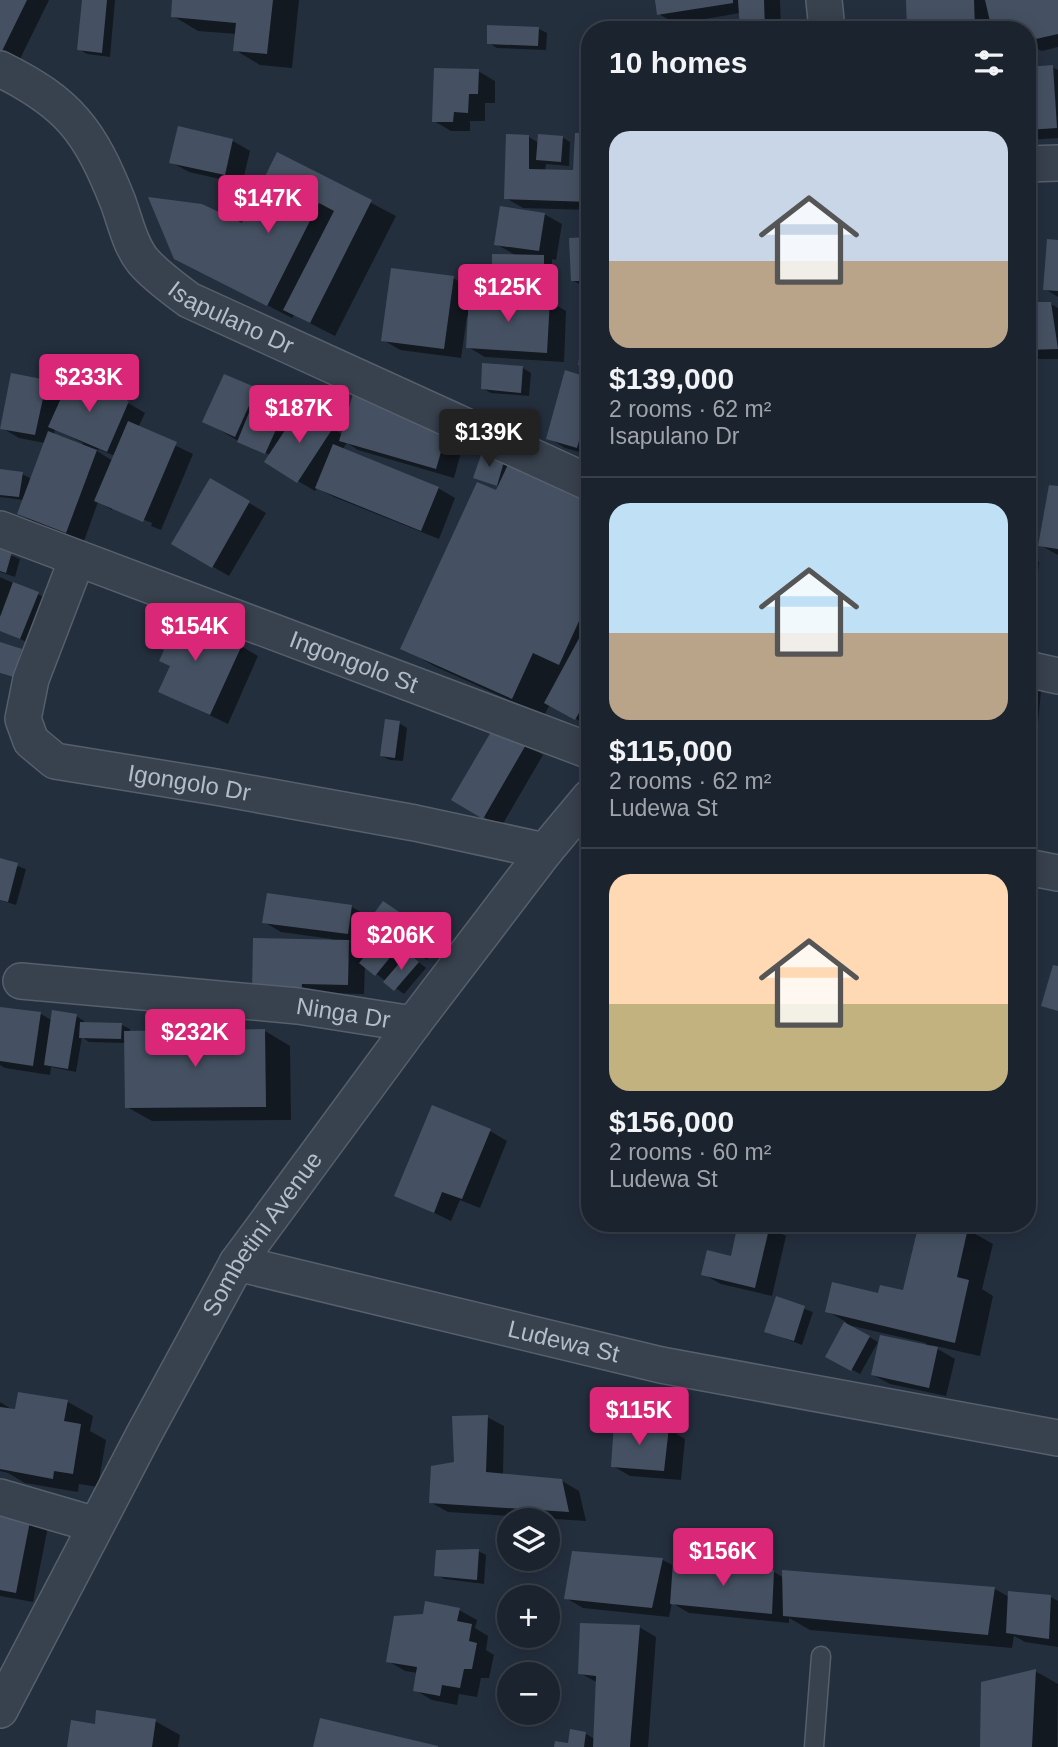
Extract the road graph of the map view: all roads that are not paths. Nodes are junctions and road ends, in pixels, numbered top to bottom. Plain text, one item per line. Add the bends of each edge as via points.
1 (824, 0) edge
2 (826, 21) edge
3 (0, 69) edge
4 (1058, 163) edge
5 (1036, 164) edge
6 (581, 479) edge
7 (0, 529) edge
8 (77, 559) junction
9 (1036, 670) edge
10 (1058, 676) edge
11 (581, 748) edge
12 (581, 808) edge
13 (545, 851) junction
14 (1036, 869) edge
15 (1058, 873) edge
16 (21, 981) dead end
17 (414, 1024) junction
18 (237, 1263) junction
19 (1058, 1438) edge
20 (0, 1497) edge
21 (96, 1525) junction
22 (821, 1656) dead end
23 (0, 1710) edge
24 (814, 1747) edge

1 - 2 street
3 - 6 street, Isapulano Dr via 73,117 108,176 142,260 188,300
4 - 5 street
7 - 8 street, Ingongolo St
8 - 11 street, Ingongolo St
8 - 13 street, Igongolo Dr via 31,679 23,719 31,741 55,761 415,822
9 - 10 street
12 - 13 street, Sombetini Avenue
13 - 17 street, Sombetini Avenue
14 - 15 street
16 - 17 street, Ninga Dr via 298,1006
17 - 18 street, Sombetini Avenue
18 - 19 street, Ludewa St via 661,1365
18 - 21 street, Sombetini Avenue
20 - 21 street
21 - 23 street, Sombetini Avenue
22 - 24 lane

